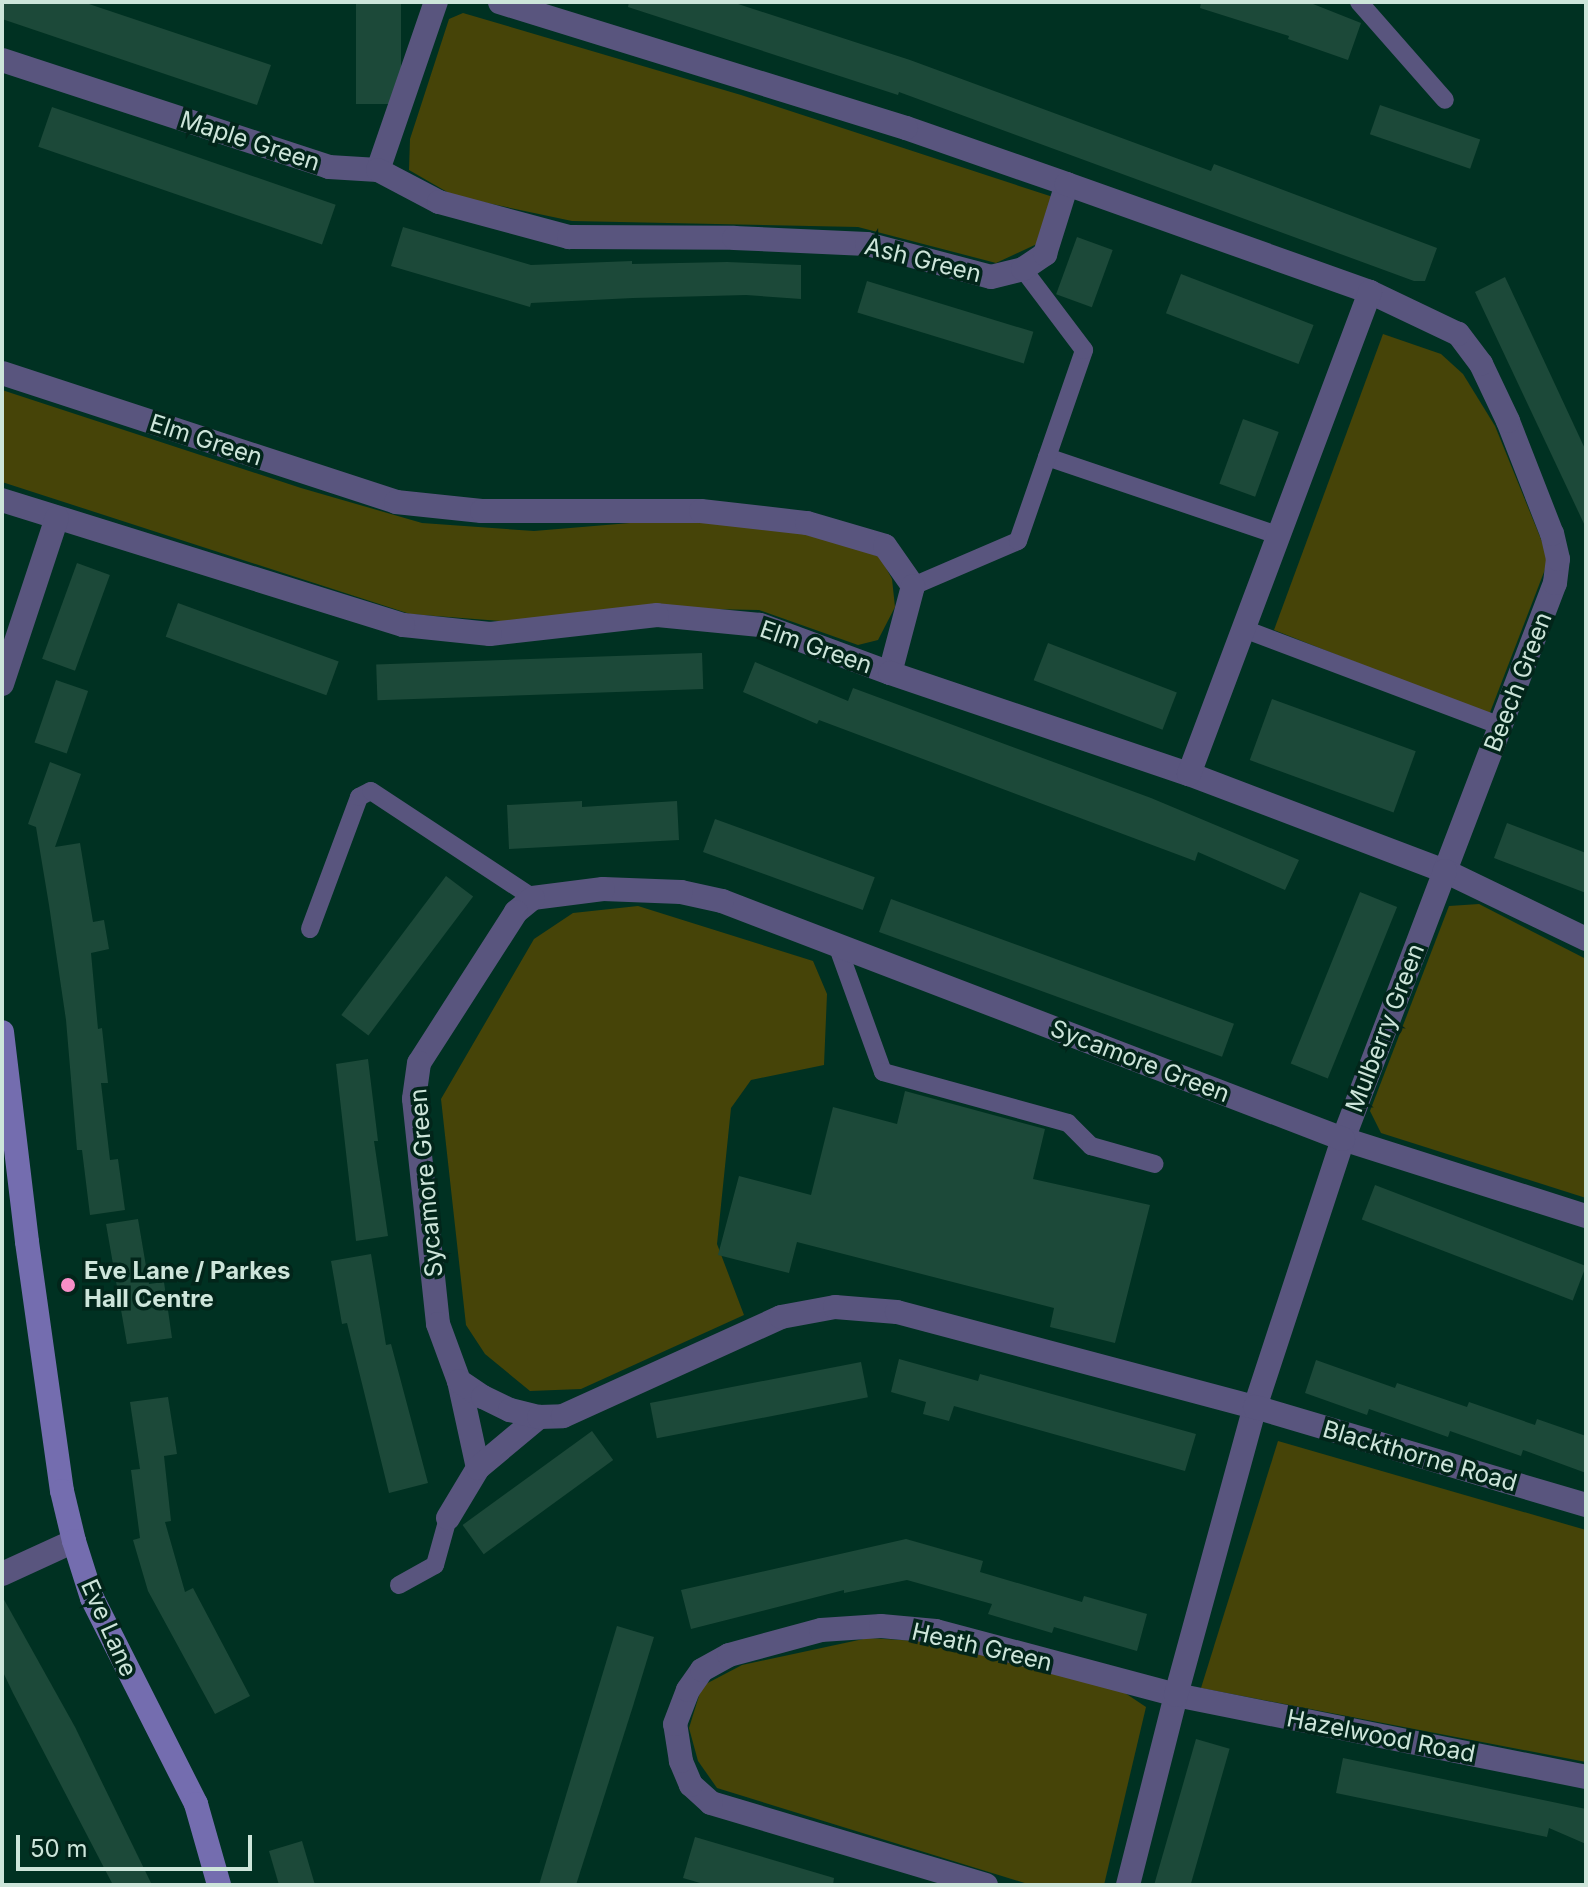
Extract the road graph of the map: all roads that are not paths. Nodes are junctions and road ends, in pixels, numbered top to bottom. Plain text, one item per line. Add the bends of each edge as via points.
1 (436, 2) edge
2 (500, 2) edge
3 (1359, 2) edge
4 (2, 60) edge
5 (1445, 100) dead end
6 (378, 170) junction
7 (1067, 184) junction
8 (1023, 269) junction
9 (1370, 292) junction
10 (2, 373) edge
11 (1047, 457) junction
12 (2, 500) edge
13 (57, 518) junction
14 (1280, 536) junction
15 (913, 586) junction
16 (1244, 629) junction
17 (890, 673) junction
18 (2, 684) edge
19 (1501, 726) junction
20 (1189, 774) junction
21 (1445, 871) junction
22 (533, 898) junction
23 (310, 929) dead end
24 (1586, 939) edge
25 (837, 945) junction
26 (2, 1032) edge
27 (1343, 1139) junction
28 (1155, 1164) dead end
29 (1586, 1216) edge
30 (459, 1381) junction
31 (1255, 1407) junction
32 (539, 1417) junction
33 (478, 1468) junction
34 (1586, 1505) edge
35 (448, 1518) joint
36 (74, 1541) junction
37 (2, 1574) edge
38 (399, 1585) dead end
39 (1176, 1695) junction
40 (1586, 1777) edge
41 (219, 1885) edge
42 (986, 1885) edge
43 (1128, 1885) edge

1 - 6 street
2 - 7 street via 906,128
3 - 5 lane
4 - 6 street, Maple Green via 329,167
6 - 8 street, Ash Green via 439,202 569,237 867,244 991,277
7 - 8 street via 1045,254
7 - 9 street, Beech Green
8 - 11 lane via 1084,350
9 - 14 street
9 - 19 street, Beech Green via 1458,334 1508,421 1552,534 1558,559 1555,583
10 - 15 street, Elm Green via 396,502 482,511 701,511 807,523 885,546
11 - 14 lane
11 - 15 lane via 1018,541
12 - 13 street, Elm Green
13 - 17 street, Elm Green via 403,625 490,634 657,615 737,622 760,625
13 - 18 street
14 - 16 street
15 - 17 street, Elm Green
16 - 19 lane
16 - 20 street
17 - 20 street
19 - 21 street, Beech Green
20 - 21 street
21 - 24 street
21 - 27 street, Mulberry Green
22 - 23 lane via 371,791 359,797
22 - 25 street, Sycamore Green via 603,889 681,892 722,901
22 - 30 street, Sycamore Green via 516,912 419,1063 414,1099 438,1324
25 - 27 street, Sycamore Green
25 - 28 lane via 883,1072 1068,1123 1091,1146
26 - 36 street, Eve Lane via 43,1358
27 - 29 street, Mulberry Green
27 - 31 street
30 - 32 street via 510,1410
30 - 33 street, Sycamore Green
31 - 32 street via 897,1312 835,1307 781,1317 586,1408
31 - 34 street, Blackthorne Road
31 - 39 street
32 - 33 street
33 - 35 street
35 - 38 lane via 435,1565
36 - 37 street
36 - 41 street, Eve Lane via 92,1598 196,1804
39 - 40 street, Hazelwood Road
39 - 42 street, Heath Green via 936,1631 881,1626 821,1630 729,1655 702,1670 675,1724 691,1785 711,1803
39 - 43 street

